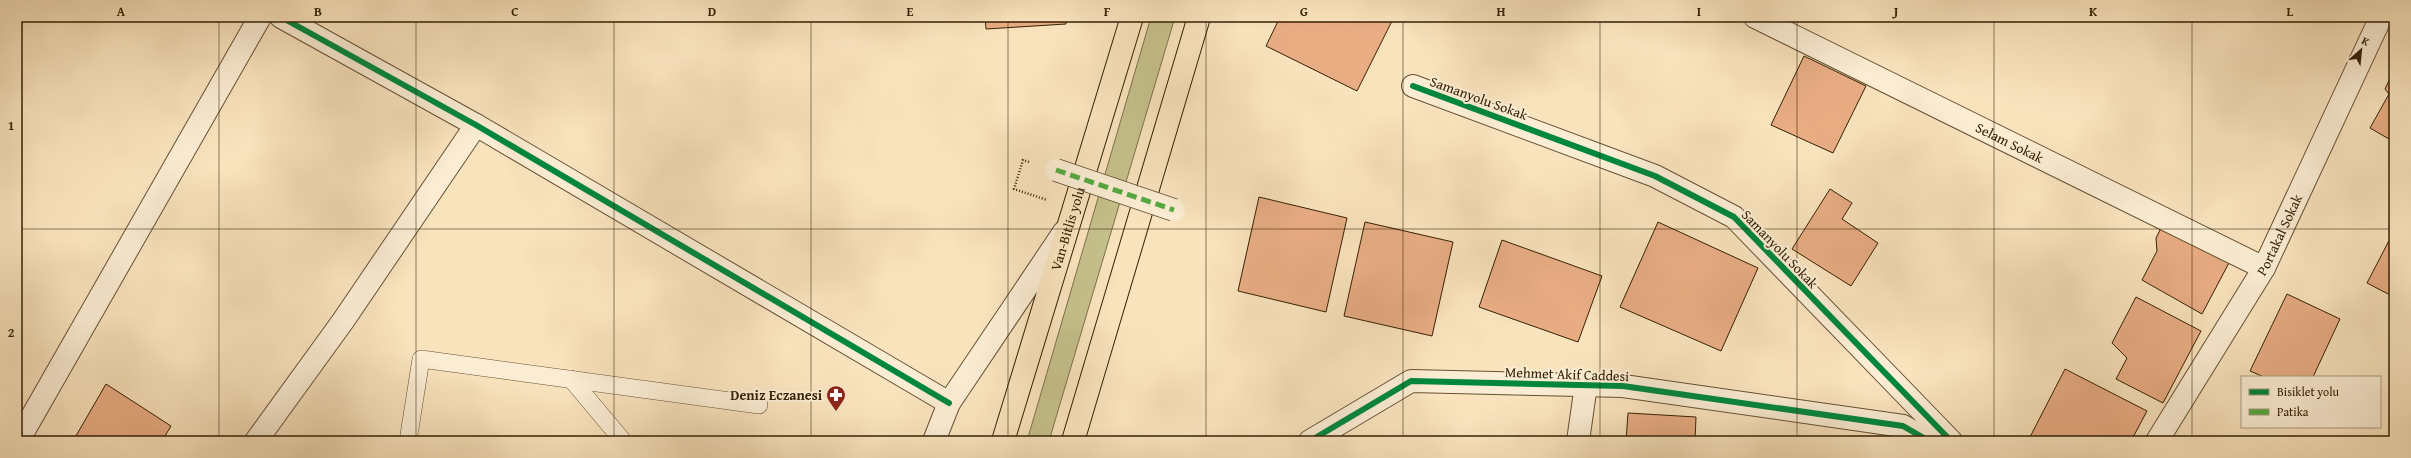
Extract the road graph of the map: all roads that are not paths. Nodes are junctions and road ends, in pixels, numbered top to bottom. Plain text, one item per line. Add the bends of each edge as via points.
1 (260, 17) edge
2 (281, 17) edge
3 (1132, 17) edge
4 (1199, 17) edge
5 (1755, 17) edge
6 (2381, 17) edge
7 (2394, 24) edge
8 (1413, 86) dead end
9 (476, 125) junction
10 (1056, 170) dead end
11 (1174, 210) dead end
12 (1071, 218) junction
13 (2264, 268) junction
14 (570, 379) junction
15 (1586, 385) junction
16 (949, 403) junction
17 (759, 405) dead end
18 (18, 441) edge
19 (256, 441) edge
20 (408, 441) edge
21 (623, 441) edge
22 (934, 441) edge
23 (1003, 441) edge
24 (1073, 441) edge
25 (1310, 441) edge
26 (1578, 441) edge
27 (1929, 441) edge
28 (1951, 441) edge
29 (2157, 441) edge

1 - 18 street
2 - 9 street
3 - 12 highway, Van-Bitlis yolu
4 - 24 highway
5 - 13 street, Selam Sokak
6 - 7 street
6 - 13 street, Portakal Sokak
8 - 28 street, Samanyolu Sokak via 1655,176 1734,217
9 - 16 street
9 - 19 street via 343,321
10 - 11 street, bridge
12 - 16 street
12 - 23 highway, Van-Bitlis yolu
13 - 29 street, Portakal Sokak
14 - 17 lane
14 - 20 lane via 421,359
14 - 21 lane
15 - 25 street, Mehmet Akif Caddesi via 1411,381
15 - 26 street
15 - 27 street, Mehmet Akif Caddesi via 1623,386 1903,426
16 - 22 street

